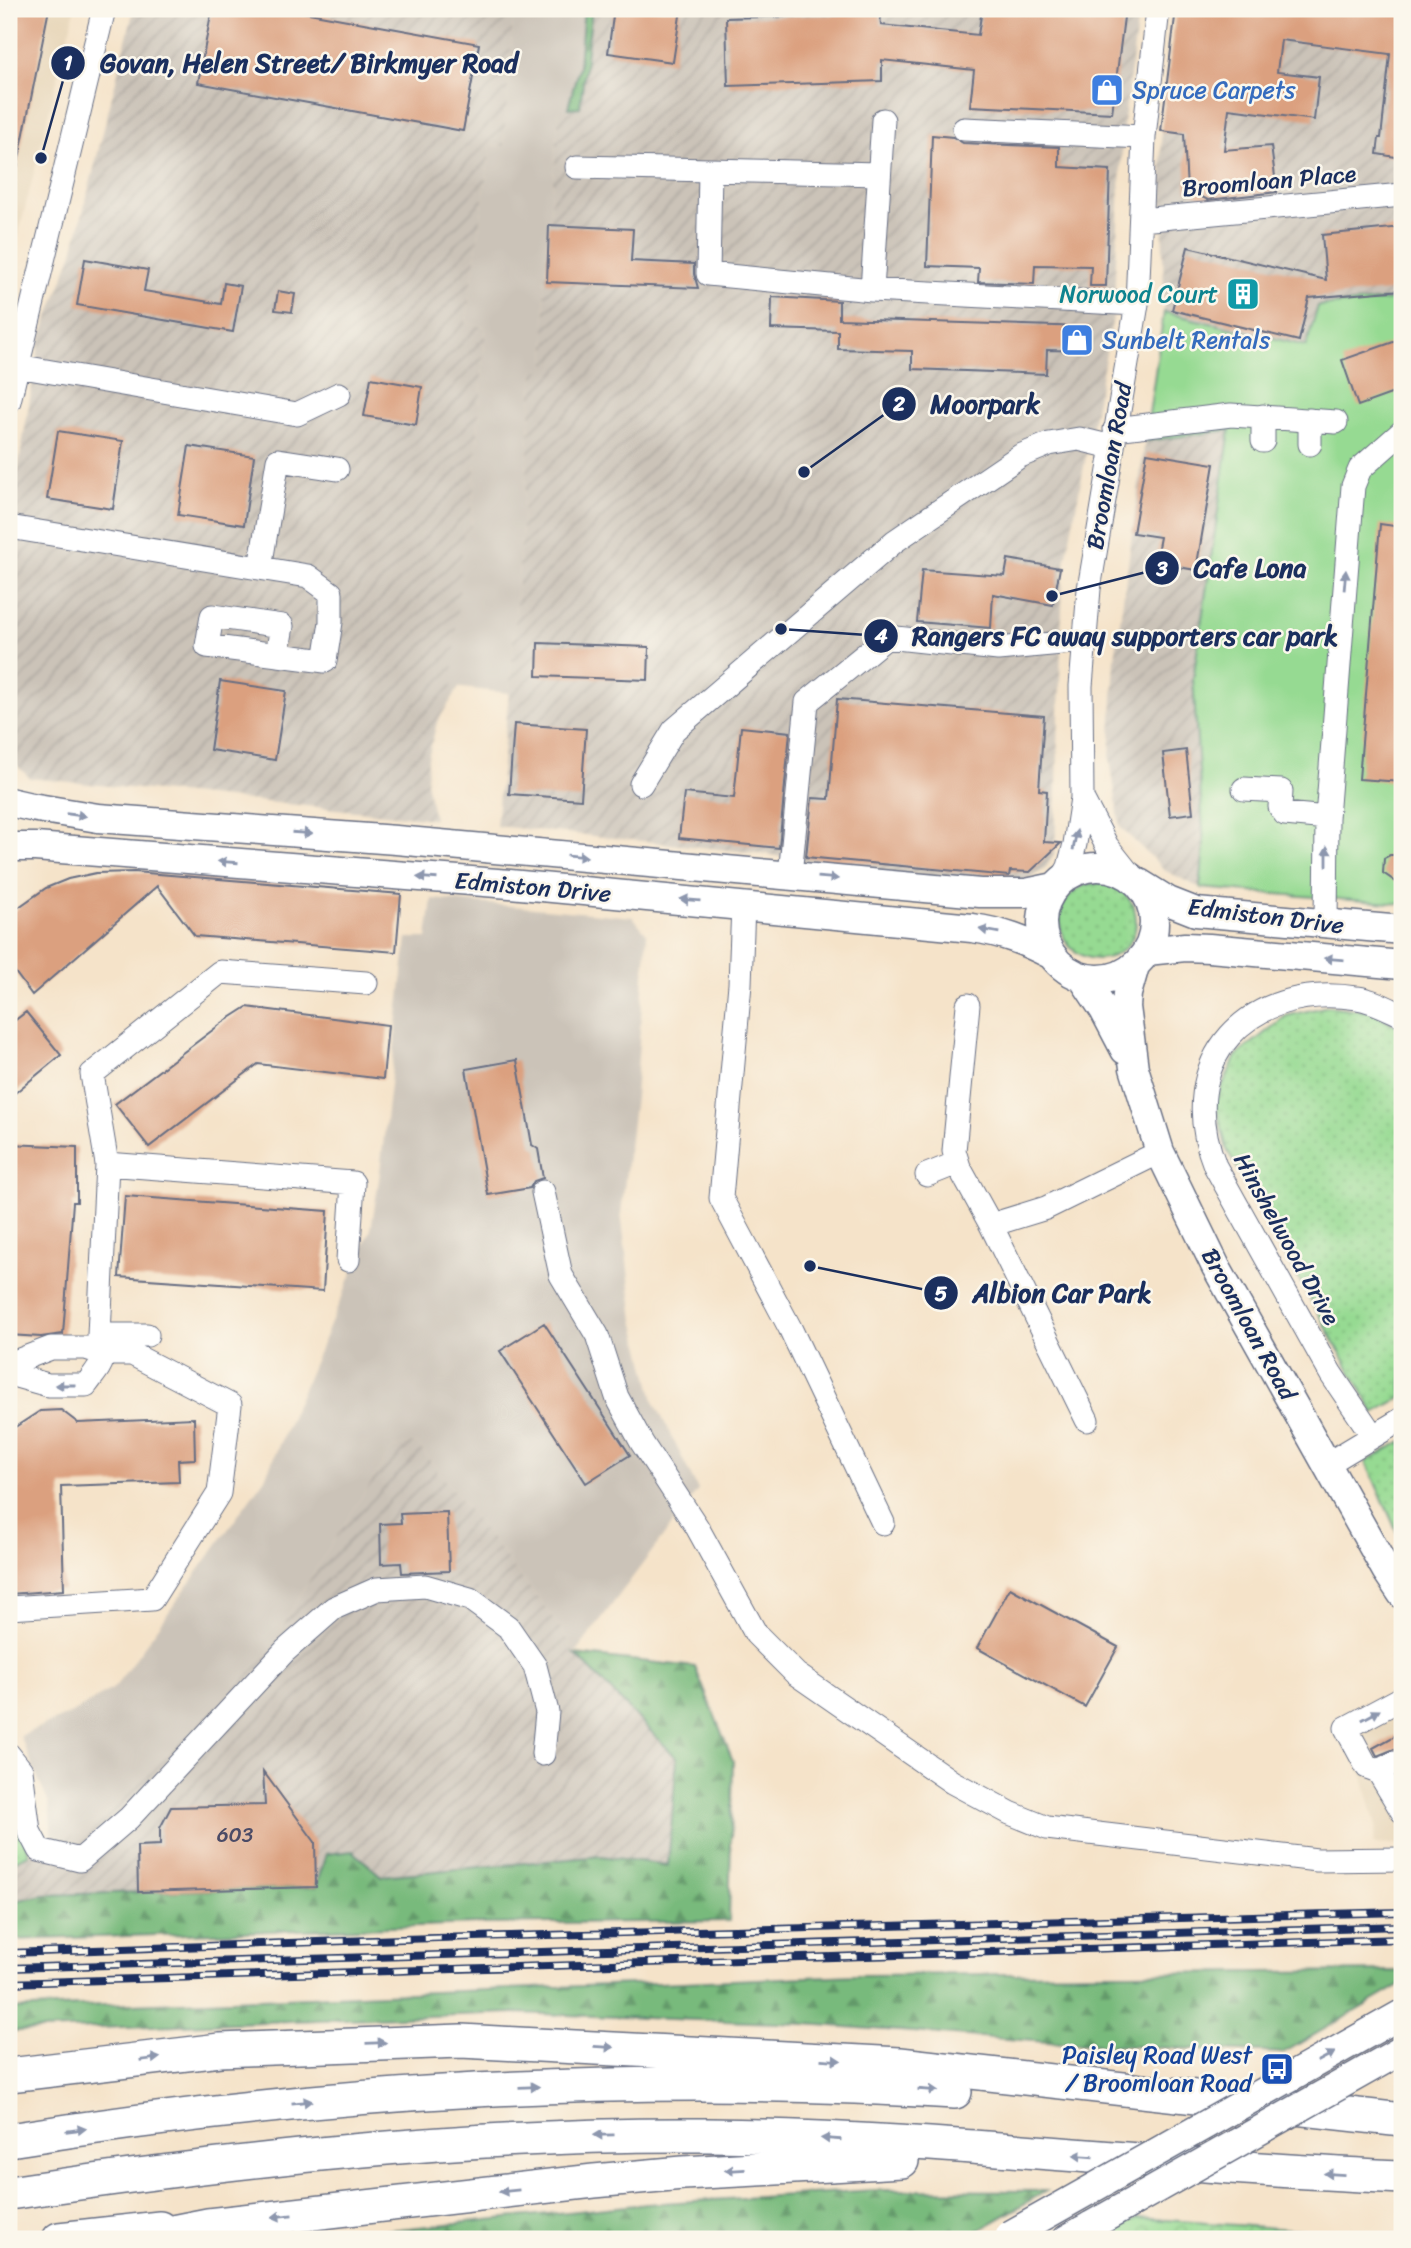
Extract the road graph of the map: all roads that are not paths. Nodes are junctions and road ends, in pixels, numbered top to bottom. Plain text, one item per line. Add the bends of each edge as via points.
1 (104, 9) edge
2 (1158, 9) edge
3 (883, 120) dead end
4 (964, 129) dead end
5 (1144, 137) junction
6 (577, 167) dead end
7 (710, 170) junction
8 (879, 174) junction
9 (1402, 195) edge
10 (1141, 220) junction
11 (872, 290) junction
12 (1137, 304) junction
13 (17, 366) junction
14 (339, 394) dead end
15 (9, 401) edge
16 (1264, 416) junction
17 (1310, 420) junction
18 (1336, 422) dead end
19 (1402, 432) edge
20 (1113, 438) junction
21 (1262, 441) dead end
22 (1310, 444) dead end
23 (337, 469) dead end
24 (9, 527) edge
25 (260, 568) junction
26 (1084, 641) junction
27 (277, 655) dead end
28 (641, 785) dead end
29 (1244, 789) dead end
30 (1082, 798) junction
31 (9, 802) edge
32 (1327, 818) junction
33 (9, 847) edge
34 (790, 875) junction
35 (1136, 881) junction
36 (1058, 884) junction
37 (743, 905) junction
38 (1326, 924) junction
39 (1402, 930) edge
40 (1052, 955) junction
41 (1141, 958) junction
42 (1402, 965) edge
43 (1082, 977) junction
44 (366, 983) dead end
45 (968, 1004) dead end
46 (1402, 1015) edge
47 (1134, 1068) junction
48 (1160, 1152) junction
49 (957, 1163) junction
50 (107, 1164) junction
51 (927, 1175) dead end
52 (542, 1192) dead end
53 (991, 1225) junction
54 (348, 1260) dead end
55 (146, 1335) dead end
56 (102, 1345) junction
57 (9, 1364) edge
58 (9, 1374) edge
59 (1402, 1419) edge
60 (1087, 1420) dead end
61 (1373, 1436) junction
62 (1327, 1464) junction
63 (883, 1522) dead end
64 (1386, 1570) junction
65 (1402, 1594) edge
66 (9, 1608) edge
67 (1402, 1615) edge
68 (1402, 1698) edge
69 (9, 1755) edge
70 (543, 1755) dead end
71 (1394, 1768) edge
72 (1402, 1811) edge
73 (1402, 1859) edge
74 (1402, 2014) edge
75 (1402, 2050) edge
76 (9, 2056) edge
77 (99, 2066) junction
78 (9, 2075) edge
79 (1402, 2120) edge
80 (9, 2140) edge
81 (1048, 2154) junction
82 (1402, 2177) edge
83 (9, 2193) edge
84 (208, 2225) junction
85 (1006, 2237) edge
86 (59, 2239) edge
87 (137, 2239) edge
88 (1067, 2239) edge

1 - 13 street
2 - 5 street, Broomloan Road
3 - 8 street
4 - 5 street
5 - 10 street, Broomloan Road
6 - 7 street
7 - 8 street
7 - 11 street via 708,274
8 - 11 street
9 - 10 street, Broomloan Place
10 - 12 street, Broomloan Road
11 - 12 street
12 - 20 street, Broomloan Road
13 - 14 street via 297,414
13 - 15 street
16 - 17 street
16 - 20 street via 1231,415
16 - 21 street
17 - 18 street
17 - 22 street
32 -> 19 street via 1353,486 1360,469
20 - 26 street, Broomloan Road
20 - 28 street via 1049,444 1020,456 895,541 674,730
23 - 25 street via 278,460
24 - 25 street
25 - 27 street via 308,576 331,593 325,661
26 - 30 street, Broomloan Road
26 - 34 street via 998,649 887,637 807,702
29 - 32 street via 1281,791 1280,807 1285,814
30 - 35 street, Broomloan Road via 1107,846
36 -> 30 street, Broomloan Road via 1076,844
31 -> 34 main road, Edmiston Drive via 98,818
38 -> 32 street
37 -> 33 main road, Edmiston Drive
34 -> 36 main road, Edmiston Drive via 980,893 1026,893
35 - 36 main road via 1104,867 1086,868
35 - 38 main road, Edmiston Drive via 1196,912
35 - 41 main road via 1154,914 1154,933
36 - 40 main road via 1042,921
40 -> 37 main road, Edmiston Drive via 998,932
37 - 63 street via 720,1194
38 - 39 main road, Edmiston Drive
40 - 43 main road
42 -> 41 main road, Edmiston Drive via 1185,947
41 - 43 main road via 1119,975
41 - 47 main road, Broomloan Road via 1126,1007
43 - 47 main road, Broomloan Road
44 - 50 street via 220,972 92,1073
45 - 49 street via 954,1151
46 - 61 street, Hinshelwood Drive via 1359,998 1299,998 1266,1007 1222,1046 1206,1078 1202,1108 1215,1166 1331,1374
47 - 48 main road, Broomloan Road
48 - 53 street via 1046,1208
48 - 62 main road, Broomloan Road via 1216,1266
49 - 51 street
49 - 53 street
50 - 54 street via 353,1183
50 - 56 street
52 - 73 street via 561,1275 597,1335 617,1397 756,1634 796,1674 952,1782 1047,1828 1317,1860
53 - 60 street
55 - 56 street
56 - 57 street via 51,1348
56 -> 58 street via 102,1362 86,1385 48,1385
56 - 66 street via 132,1354 230,1405 219,1493 152,1599
59 - 61 street
61 - 62 street
62 - 64 main road, Broomloan Road
64 - 65 main road, Broomloan Road
64 - 67 main road, Broomloan Road
71 -> 68 street via 1367,1768 1346,1728
69 - 70 street via 21,1770 29,1831 39,1850 80,1860 129,1818 285,1651 334,1608 377,1589 425,1586 470,1599 508,1627 535,1666 547,1712
71 - 72 street
85 -> 74 main road, bridge
75 - 88 main road, bridge
76 - 77 highway via 25,2062
77 - 78 highway
77 -> 79 highway via 220,2050 461,2041 900,2064
80 -> 79 highway via 334,2098 667,2082 892,2088
82 -> 81 highway
81 -> 83 highway via 798,2137 524,2137 228,2162
81 -> 84 highway via 683,2173
84 - 86 highway
84 - 87 highway

